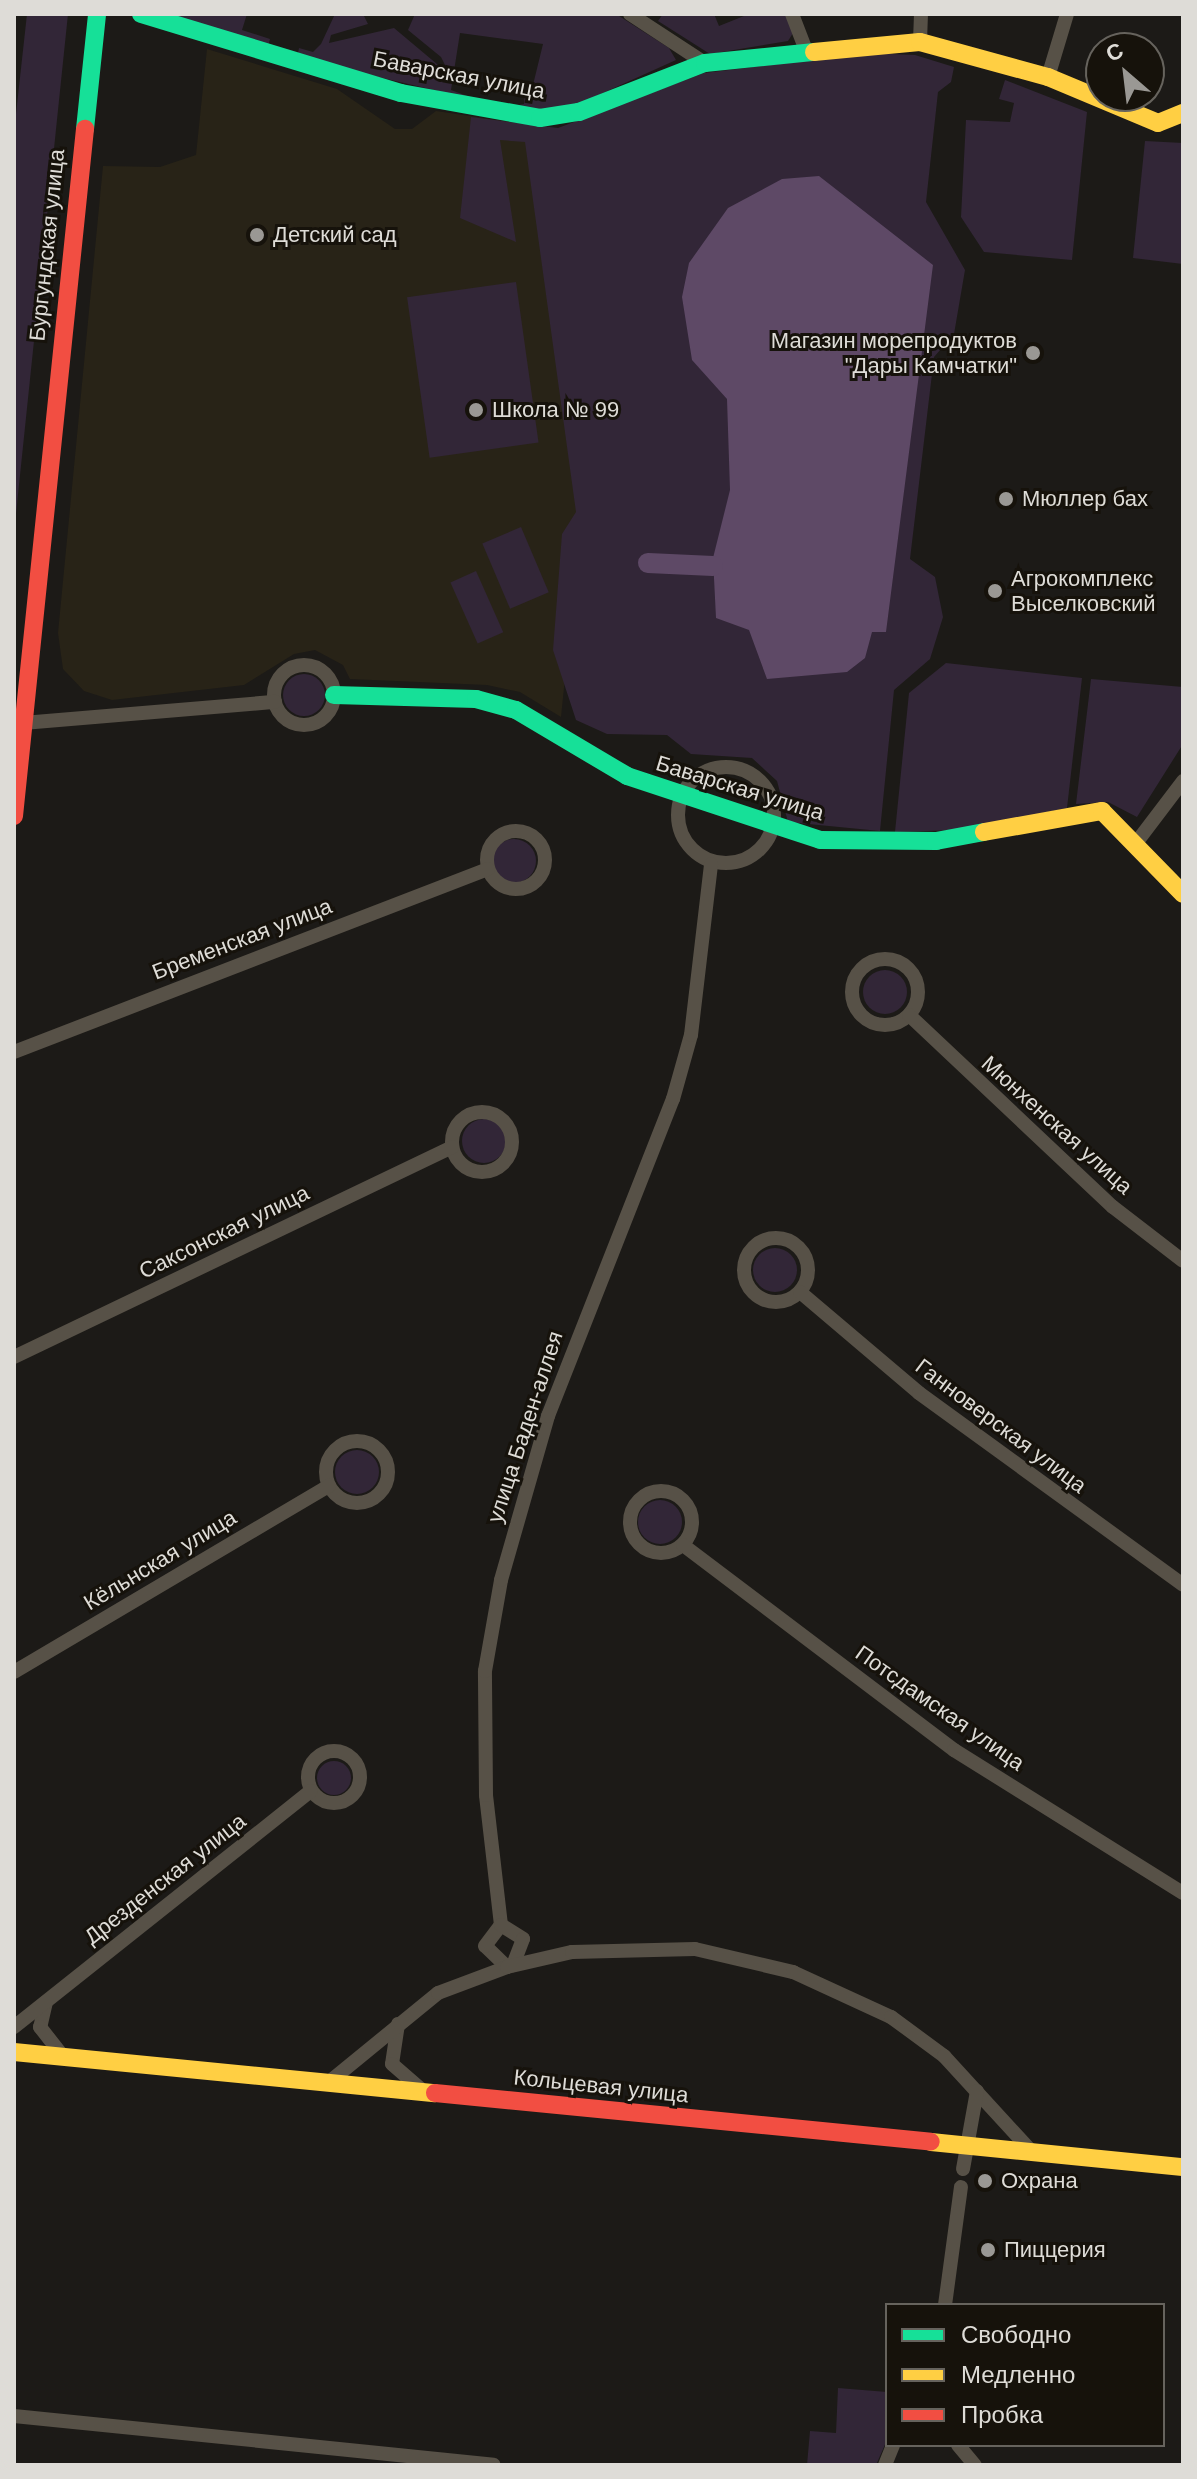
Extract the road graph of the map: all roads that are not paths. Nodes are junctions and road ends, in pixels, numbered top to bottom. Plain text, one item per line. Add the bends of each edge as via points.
1 (97, 14) edge
2 (141, 14) edge
3 (630, 14) edge
4 (792, 14) edge
5 (921, 14) edge
6 (1067, 14) edge
7 (920, 42) junction
8 (805, 48) junction
9 (705, 63) junction
10 (1048, 77) junction
11 (1183, 113) edge
12 (334, 695) junction
13 (275, 702) junction
14 (23, 723) junction
15 (1183, 781) edge
16 (681, 800) junction
17 (14, 816) edge
18 (771, 826) junction
19 (1136, 843) junction
20 (711, 864) junction
21 (488, 869) junction
22 (1183, 894) edge
23 (909, 1015) junction
24 (14, 1052) edge
25 (452, 1147) junction
26 (1183, 1261) edge
27 (800, 1292) junction
28 (14, 1357) edge
29 (329, 1486) junction
30 (683, 1545) junction
31 (1183, 1585) edge
32 (14, 1672) edge
33 (311, 1791) dead end
34 (1183, 1893) edge
35 (501, 1925) junction
36 (510, 1966) junction
37 (46, 2001) junction
38 (399, 2022) junction
39 (14, 2027) edge
40 (14, 2052) edge
41 (67, 2058) junction
42 (328, 2083) junction
43 (977, 2091) junction
44 (431, 2093) junction
45 (965, 2146) junction
46 (1033, 2153) junction
47 (1183, 2167) edge
48 (963, 2169) dead end
49 (961, 2187) dead end
50 (945, 2303) edge
51 (14, 2416) edge
52 (960, 2447) edge
53 (494, 2465) edge
54 (975, 2465) edge

1 - 14 street, Бургундская улица
2 - 9 street, Баварская улица via 401,93 540,118 579,112
3 - 9 street
4 - 8 street
5 - 7 street
6 - 10 street
7 - 8 street, Баварская улица
7 - 10 street, Баварская улица
8 - 9 street, Баварская улица
10 - 11 street, Баварская улица via 1158,123
12 - 13 street via 328,713 312,724 293,723
12 - 13 street via 324,673 301,666 280,678
12 - 16 street, Баварская улица via 476,699 516,710
13 - 14 street
14 - 17 street, Бургундская улица
15 - 19 street
16 - 18 street, Баварская улица
16 - 18 street via 704,772 742,767 768,791
16 - 20 street via 682,833
18 - 19 street, Баварская улица via 820,840 936,841 1102,811
18 - 20 street via 750,859
19 - 22 street
20 - 35 street, улица Баден-аллея via 691,1035 673,1099 548,1416 501,1580 485,1686 486,1795
21 - 21 street via 507,888 529,885 544,871 544,849 530,834 511,831 493,842
21 - 24 street, Бременская улица
23 - 23 street via 918,992 907,968 883,959 860,970 851,988 861,1016 882,1026
23 - 26 street, Мюнхенская улица via 1113,1207
25 - 25 street via 470,1170 489,1172 505,1161 512,1143 501,1119 476,1113 460,1121
25 - 28 street, Саксонская улица
27 - 27 street via 774,1302 754,1294 744,1268 757,1244 773,1238 798,1247 808,1266
27 - 31 street, Ганноверская улица via 919,1393
29 - 29 street via 342,1500 369,1501 383,1489 387,1463 368,1443 342,1445 327,1463
29 - 32 street, Кёльнская улица
30 - 30 street via 692,1527 684,1502 660,1491 636,1502 630,1519 639,1543 661,1553
30 - 34 street, Потсдамская улица via 954,1750
33 - 37 street, Дрезденская улица
35 - 36 street, улица Баден-аллея via 523,1939
35 - 36 street, улица Баден-аллея via 485,1946
36 - 38 street via 438,1993
36 - 43 street via 637,1946 695,1949 793,1972 891,2017 944,2056
37 - 39 street, Дрезденская улица
37 - 41 street via 44,2039
38 - 42 street
38 - 44 street via 392,2064 406,2082
40 - 41 street, Кольцевая улица
41 - 42 street, Кольцевая улица
42 - 44 street, Кольцевая улица
43 - 45 street
43 - 46 street
44 - 45 street, Кольцевая улица
45 - 46 street, Кольцевая улица
45 - 48 street
46 - 47 street, Кольцевая улица
49 - 50 street
51 - 53 street
52 - 54 street

